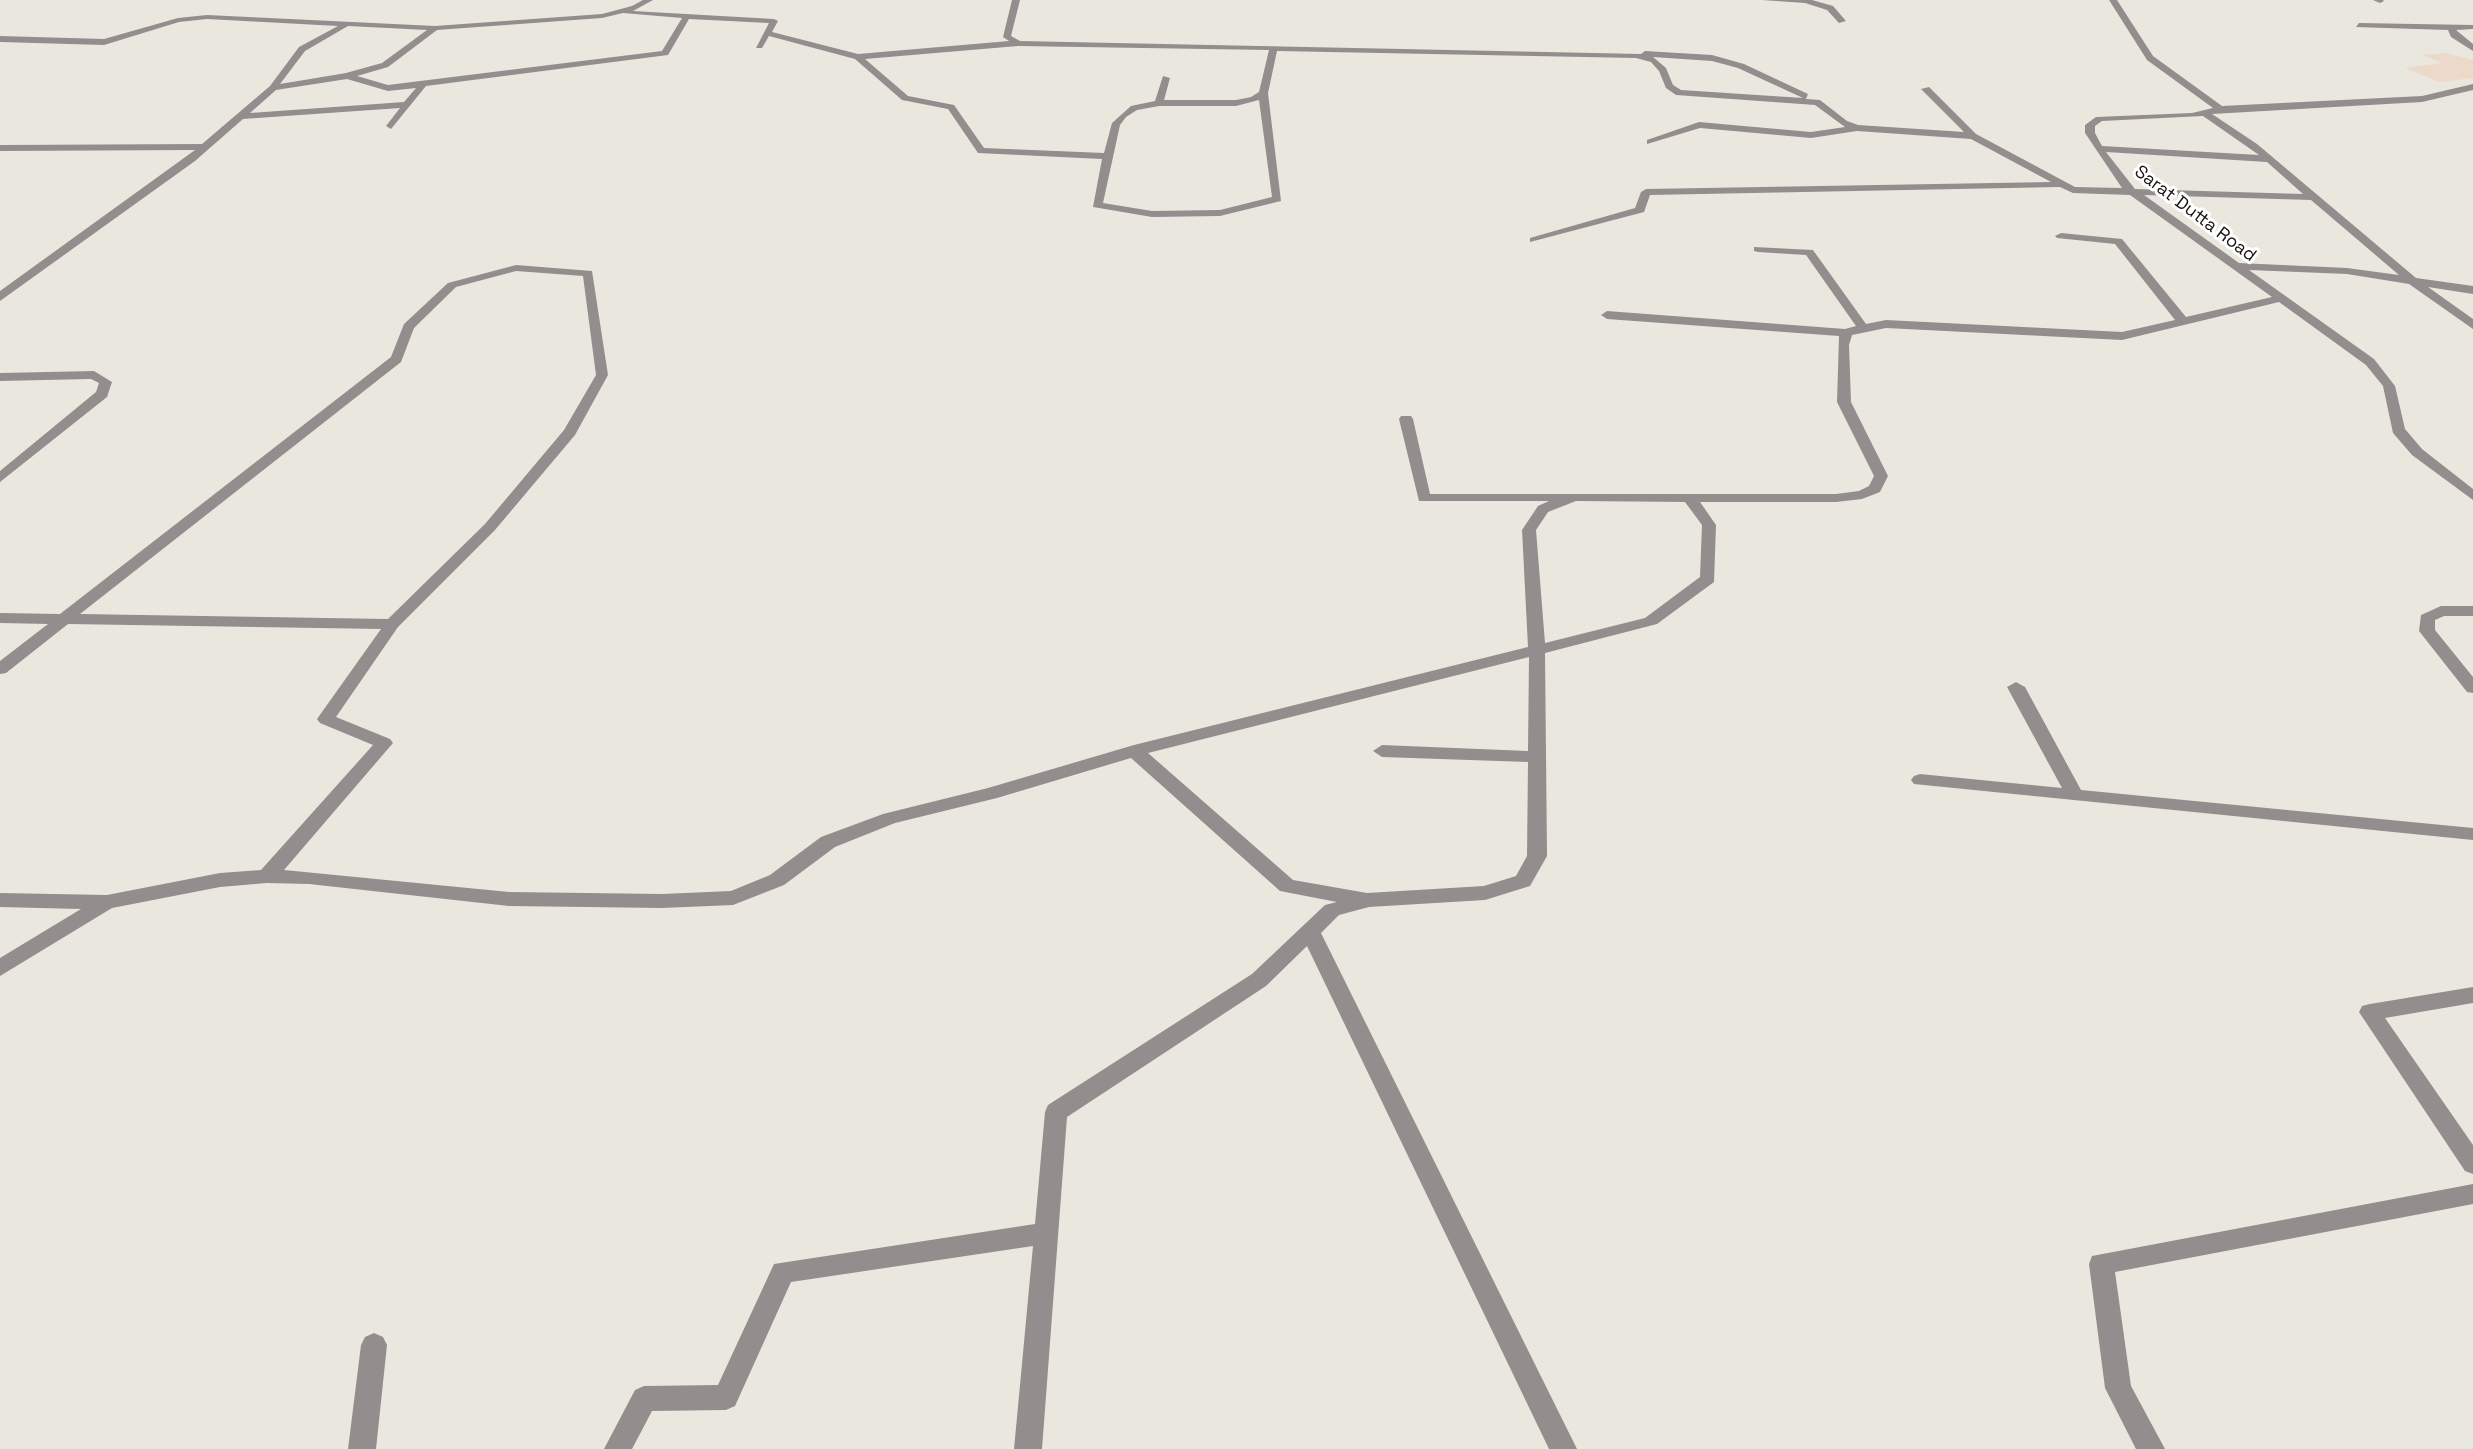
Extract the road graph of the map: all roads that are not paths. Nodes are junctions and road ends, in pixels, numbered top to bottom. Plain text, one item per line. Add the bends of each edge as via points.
1 (649, 0) edge
2 (1016, 0) edge
3 (1766, 0) edge
4 (1804, 0) edge
5 (2113, 0) edge
6 (620, 12) junction
7 (687, 16) junction
8 (1842, 22) dead end
9 (2359, 25) dead end
10 (344, 26) junction
11 (2473, 27) edge
12 (435, 28) junction
13 (2451, 28) junction
14 (767, 33) junction
15 (0, 39) edge
16 (1018, 43) junction
17 (759, 46) dead end
18 (1274, 47) junction
19 (2473, 48) edge
20 (1613, 52) junction
21 (858, 57) junction
22 (346, 76) junction
23 (1166, 78) dead end
24 (423, 84) junction
25 (2473, 87) edge
26 (273, 88) junction
27 (1926, 89) dead end
28 (1263, 93) junction
29 (1817, 102) junction
30 (1159, 103) junction
31 (407, 104) junction
32 (2220, 109) junction
33 (2204, 113) junction
34 (241, 116) junction
35 (391, 126) dead end
36 (1857, 128) junction
37 (1973, 136) junction
38 (1650, 142) dead end
39 (205, 147) junction
40 (0, 148) edge
41 (2099, 149) junction
42 (1108, 156) junction
43 (2268, 159) junction
44 (2061, 185) junction
45 (2130, 190) junction
46 (2315, 197) junction
47 (2061, 236) dead end
48 (1534, 240) dead end
49 (1758, 249) dead end
50 (2235, 266) junction
51 (20, 280) junction
52 (2412, 280) junction
53 (0, 281) edge
54 (2473, 290) edge
55 (0, 297) edge
56 (2278, 299) junction
57 (1607, 315) dead end
58 (2183, 322) junction
59 (2473, 325) edge
60 (1863, 328) junction
61 (1846, 334) junction
62 (0, 377) edge
63 (1406, 419) dead end
64 (0, 478) edge
65 (2473, 496) edge
66 (1574, 497) junction
67 (1689, 497) junction
68 (2473, 611) edge
69 (0, 618) edge
70 (64, 619) junction
71 (392, 624) junction
72 (1537, 651) junction
73 (0, 669) edge
74 (2016, 687) dead end
75 (2473, 688) edge
76 (1134, 751) junction
77 (1382, 751) dead end
78 (1537, 757) junction
79 (1920, 780) dead end
80 (2075, 795) junction
81 (2473, 834) edge
82 (267, 876) junction
83 (0, 900) edge
84 (1369, 900) junction
85 (107, 902) junction
86 (1311, 934) junction
87 (0, 968) edge
88 (2473, 995) edge
89 (2473, 1164) edge
90 (2473, 1195) edge
91 (1046, 1233) junction
92 (374, 1345) dead end
93 (362, 1449) edge
94 (618, 1449) edge
95 (1028, 1449) edge
96 (1563, 1449) edge
97 (2151, 1449) edge

1 - 6 street
2 - 16 street via 1007,37
3 - 4 street
4 - 8 street via 1830,8
5 - 32 street via 2150,58
6 - 7 street
6 - 12 street
7 - 14 street via 774,21
7 - 24 street via 665,53
9 - 13 street
10 - 12 street
10 - 15 street via 207,17 178,20 104,42
10 - 26 street via 302,49
11 - 13 street
12 - 22 street via 385,65
13 - 19 street
14 - 17 street
14 - 21 street
16 - 18 street
16 - 21 street
18 - 20 street
18 - 28 street
20 - 29 street via 1712,58 1741,66
20 - 29 street via 1654,60 1669,86 1679,93
21 - 42 street via 905,98 950,107 981,151
22 - 24 street via 388,88
22 - 26 street
23 - 30 street
24 - 31 street
25 - 32 street via 2409,100
26 - 34 street
27 - 37 street
28 - 30 street via 1236,103
28 - 42 street via 1278,200 1220,213 1153,214 1097,205
29 - 36 street
30 - 42 street via 1123,115 1115,125
31 - 34 street
31 - 35 street
32 - 33 street
33 - 41 street via 2099,119 2090,125
33 - 43 street
34 - 39 street
36 - 37 street
36 - 38 street via 1811,135 1699,125
37 - 44 street
39 - 40 street
39 - 51 street
41 - 43 street
41 - 45 street, Sarat Dutta Road
43 - 46 street
44 - 45 street via 2089,191
44 - 48 street via 1646,192 1640,210
45 - 46 street
45 - 50 street, Sarat Dutta Road
46 - 52 street
47 - 58 street via 2119,241
49 - 60 street via 1810,252
50 - 52 street via 2347,271
50 - 56 street, Sarat Dutta Road
51 - 53 street
51 - 55 street
52 - 54 street
52 - 59 street
56 - 58 street
56 - 65 street, Sarat Dutta Road via 2370,362 2389,386 2398,430 2417,452
57 - 61 street
58 - 60 street via 2122,336 1886,324
60 - 61 street
61 - 67 street via 1844,402 1881,476 1875,489 1836,498
62 - 64 street via 94,375 106,382 102,394
63 - 66 street via 1424,498
66 - 67 street
66 - 72 street via 1543,509 1529,530
67 - 72 street via 1709,525 1708,579 1651,621
68 - 75 street via 2441,611 2427,618 2427,631
69 - 70 street
70 - 71 street
70 - 71 street via 397,359 408,327 452,285 516,268 588,273 602,375 561,443 490,527
70 - 73 street
71 - 82 street via 326,719 384,743
72 - 76 street
72 - 78 street
74 - 80 street
76 - 82 street via 890,818 828,842 777,880 733,898 509,899
76 - 84 street via 1287,886
77 - 78 street
78 - 84 street via 1537,856 1522,881 1485,893
79 - 80 street
80 - 81 street
82 - 85 street via 220,880
83 - 85 street
84 - 86 street via 1332,910
85 - 87 street
86 - 91 street via 1259,980 1056,1112
86 - 96 street
88 - 89 street via 2370,1012
90 - 97 street via 2101,1264 2118,1388
91 - 94 street via 783,1272 726,1397 644,1399
91 - 95 street
92 - 93 street

